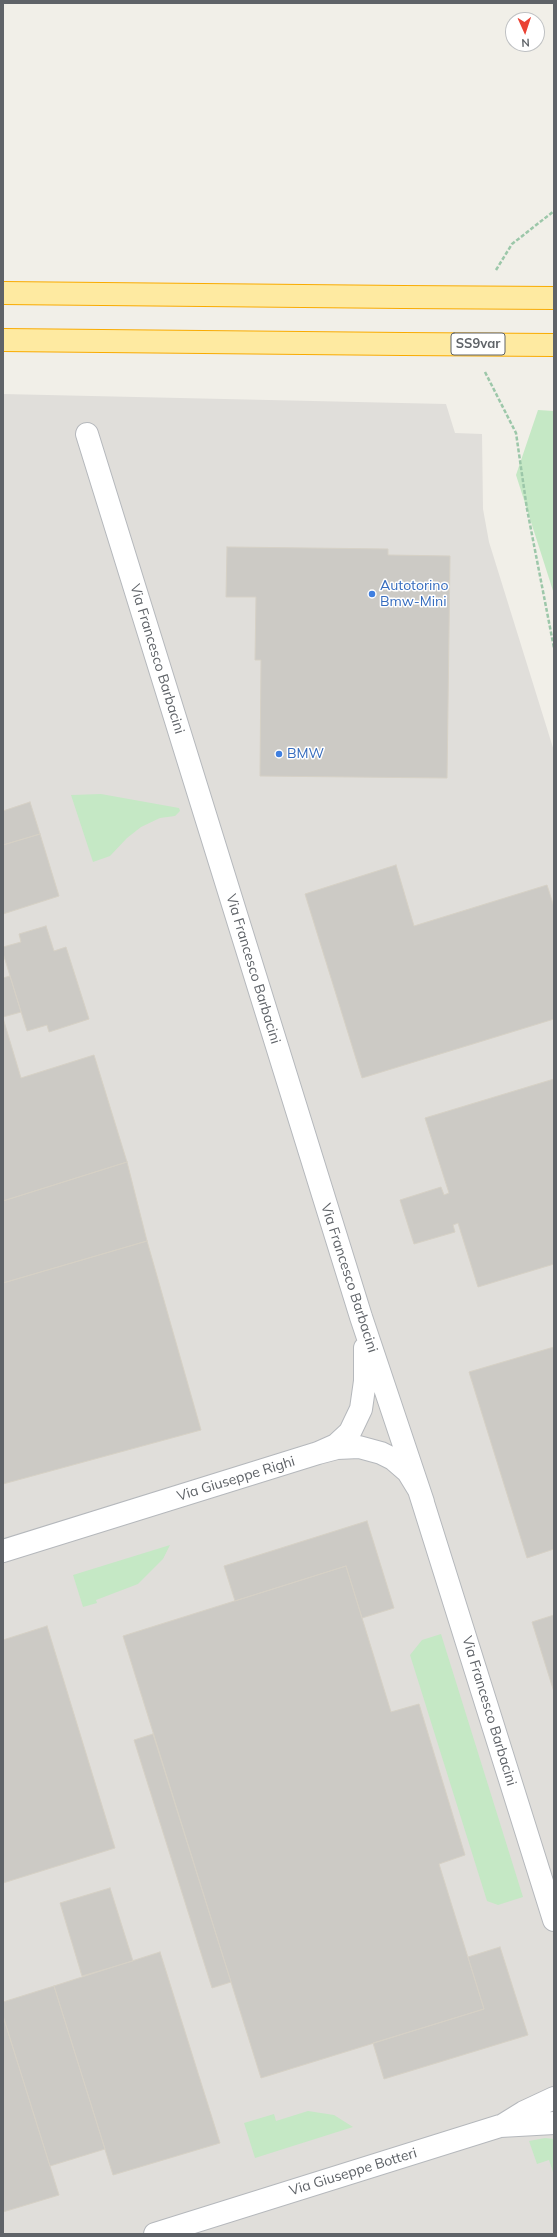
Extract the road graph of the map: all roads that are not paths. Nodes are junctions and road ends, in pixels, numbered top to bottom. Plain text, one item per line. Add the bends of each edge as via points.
1 (3, 293) edge
2 (554, 298) edge
3 (3, 340) edge
4 (554, 345) edge
5 (87, 434) dead end
6 (361, 1317) junction
7 (318, 1453) junction
8 (423, 1502) junction
9 (3, 1551) edge
10 (554, 1920) edge
11 (554, 2098) edge
12 (554, 2123) edge
13 (500, 2126) junction
14 (155, 2234) edge

1 - 2 highway, bridge
3 - 4 highway, SS9var, bridge
5 - 6 street, Via Francesco Barbacini
6 - 7 street, Via Giuseppe Righi via 366,1369 361,1409 350,1432 336,1445
6 - 8 street, Via Francesco Barbacini
7 - 8 street, Via Francesco Barbacini via 337,1448 359,1447 381,1453 408,1472
7 - 9 street, Via Giuseppe Righi
8 - 10 street, Via Francesco Barbacini
11 - 13 street
12 - 13 street, Via Giuseppe Botteri
13 - 14 street, Via Giuseppe Botteri

